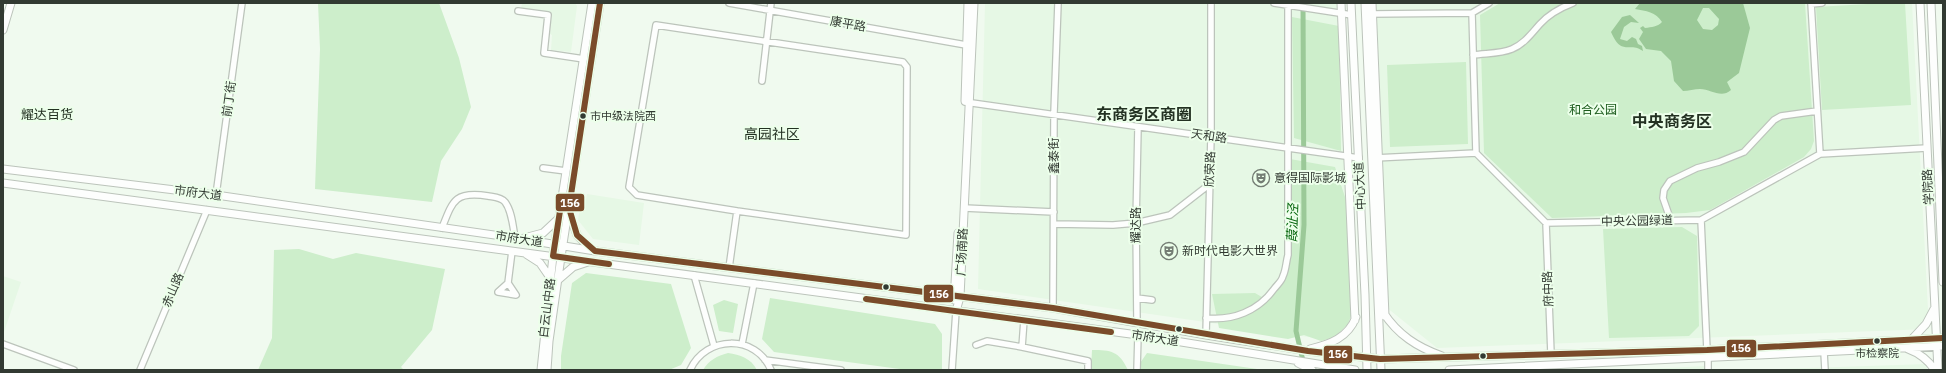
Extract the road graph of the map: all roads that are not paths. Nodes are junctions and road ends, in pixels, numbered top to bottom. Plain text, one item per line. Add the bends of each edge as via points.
1 (11, 3) edge
2 (242, 3) edge
3 (592, 3) edge
4 (600, 3) edge
5 (729, 3) edge
6 (771, 3) edge
7 (968, 3) edge
8 (974, 3) edge
9 (1058, 3) edge
10 (1211, 3) edge
11 (1274, 3) edge
12 (1341, 3) edge
13 (1351, 3) edge
14 (1365, 3) edge
15 (1372, 3) edge
16 (1489, 3) edge
17 (1573, 3) edge
18 (1811, 3) edge
19 (1822, 3) edge
20 (1920, 3) edge
21 (1931, 3) edge
22 (1288, 4) edge
23 (770, 10) junction
24 (518, 11) dead end
25 (1341, 13) junction
26 (1472, 13) junction
27 (1369, 14) junction
28 (1352, 15) junction
29 (3, 30) edge
30 (766, 41) junction
31 (966, 45) junction
32 (1473, 55) junction
33 (584, 59) junction
34 (762, 81) dead end
35 (967, 102) junction
36 (1817, 111) junction
37 (1054, 113) junction
38 (1138, 127) junction
39 (1211, 136) junction
40 (1287, 147) junction
41 (1927, 148) junction
42 (1476, 153) junction
43 (1820, 154) junction
44 (1348, 156) junction
45 (1359, 158) junction
46 (1375, 158) junction
47 (3, 164) edge
48 (543, 168) dead end
49 (3, 169) edge
50 (19, 171) junction
51 (566, 171) junction
52 (3, 183) edge
53 (1210, 184) junction
54 (216, 195) junction
55 (569, 208) junction
56 (964, 208) junction
57 (207, 210) junction
58 (737, 210) junction
59 (1054, 212) junction
60 (559, 218) junction
61 (1671, 220) junction
62 (1701, 220) junction
63 (1136, 223) junction
64 (1546, 223) junction
65 (1054, 224) junction
66 (442, 228) junction
67 (517, 238) junction
68 (555, 245) junction
69 (563, 246) junction
70 (512, 251) junction
71 (595, 251) junction
72 (522, 252) junction
73 (557, 257) junction
74 (592, 261) junction
75 (729, 268) junction
76 (694, 275) junction
77 (554, 280) junction
78 (1943, 282) edge
79 (508, 283) dead end
80 (754, 284) junction
81 (1365, 295) junction
82 (957, 296) junction
83 (1137, 298) junction
84 (1152, 300) dead end
85 (1378, 300) junction
86 (1934, 307) junction
87 (1054, 308) junction
88 (956, 311) junction
89 (1385, 316) junction
90 (1206, 318) junction
91 (1024, 320) junction
92 (1355, 320) junction
93 (1137, 323) junction
94 (1138, 335) junction
95 (1206, 335) junction
96 (1939, 338) edge
97 (1911, 339) junction
98 (3, 344) edge
99 (742, 344) junction
100 (976, 345) dead end
101 (714, 346) junction
102 (1940, 346) edge
103 (1022, 347) junction
104 (1904, 348) junction
105 (1304, 350) junction
106 (1707, 350) junction
107 (1824, 352) junction
108 (1551, 354) junction
109 (1366, 357) junction
110 (1446, 357) junction
111 (1708, 358) junction
112 (1380, 359) junction
113 (765, 360) junction
114 (1313, 367) edge
115 (1552, 368) edge
116 (74, 370) edge
117 (140, 370) edge
118 (541, 370) edge
119 (547, 370) edge
120 (690, 370) edge
121 (771, 370) edge
122 (841, 370) edge
123 (952, 370) edge
124 (1088, 370) edge
125 (1137, 370) edge
126 (1355, 370) edge
127 (1367, 370) edge
128 (1380, 370) edge
129 (1449, 370) edge
130 (1708, 370) edge
131 (1825, 370) edge
132 (1935, 370) edge
133 (1938, 370) edge

1 - 29 main road
2 - 54 street, 前丁街
3 - 33 main road, 白云山中路
4 - 55 main road, 白云山中路
5 - 23 street, 康平路
6 - 23 street
7 - 31 main road, 广场南路
8 - 35 main road, 广场南路
9 - 37 street, 鑫泰街
10 - 39 street, 欣荣路
11 - 22 street
12 - 25 main road
13 - 28 main road, 中心大道
14 - 27 main road
15 - 27 main road
16 - 26 street
17 - 32 street via 1557,9 1529,38 1513,49
18 - 19 street
18 - 36 street
20 - 41 main road, 学院路
21 - 78 main road, 学院路
22 - 25 street
22 - 40 street
23 - 30 street
23 - 31 street, 康平路
24 - 33 street via 548,16 544,53
25 - 28 street
25 - 44 main road
26 - 27 street
26 - 32 street
27 - 46 main road
28 - 45 main road, 中心大道
30 - 34 street
30 - 58 street via 656,25 629,187 637,195
30 - 58 street via 903,62 907,67 906,235
31 - 35 main road, 广场南路
32 - 42 street
33 - 51 main road, 白云山中路
35 - 37 street, 天和路
35 - 56 main road, 广场南路
35 - 82 main road, 广场南路
36 - 43 street
36 - 61 street via 1781,116 1774,120 1744,152 1697,168 1670,181 1664,190 1663,198
37 - 38 street, 天和路
37 - 59 street, 鑫泰街
38 - 39 street, 天和路
38 - 63 street, 耀达路
39 - 40 street, 天和路
39 - 53 street, 欣荣路
40 - 44 street, 天和路
40 - 90 street via 1288,255 1283,277 1268,298 1256,308 1233,316
41 - 43 street
41 - 86 main road, 学院路
42 - 46 street
42 - 64 street
43 - 62 street, 中央公园绿道
44 - 45 street, 天和路
44 - 92 main road
45 - 81 main road, 中心大道
46 - 85 main road, 中心大道
46 - 89 main road
47 - 50 main road
48 - 51 street
49 - 50 main road, 市府大道
50 - 54 main road, 市府大道
51 - 60 main road, 白云山中路
52 - 57 main road, 市府大道
53 - 63 street via 1170,215
53 - 90 street, 欣荣路
54 - 66 main road, 市府大道
55 - 69 main road, 白云山中路
55 - 71 main road via 577,235
56 - 59 street
56 - 82 main road, 广场南路
57 - 70 main road, 市府大道
57 - 117 street, 赤山路
58 - 75 street
59 - 65 street, 鑫泰街
60 - 67 main road via 543,233
60 - 68 main road, 白云山中路
61 - 62 street, 中央公园绿道
61 - 64 street, 中央公园绿道
62 - 106 street
63 - 65 street via 1093,226
63 - 83 street, 耀达路
64 - 108 street, 府中路
65 - 87 street, 鑫泰街
66 - 67 main road, 市府大道
66 - 67 street via 451,206 460,197 470,194 504,201
67 - 68 main road, 市府大道
68 - 69 main road, 市府大道
68 - 73 main road, 白云山中路
69 - 71 main road, 市府大道
69 - 73 main road, 白云山中路
70 - 72 main road, 市府大道
70 - 79 street
71 - 75 main road, 市府大道
72 - 73 main road, 市府大道
72 - 77 main road via 540,263
73 - 74 main road, 市府大道
73 - 77 main road, 白云山中路
74 - 76 main road, 市府大道
74 - 77 main road via 573,267
75 - 82 main road, 市府大道
76 - 80 main road, 市府大道
76 - 101 street
77 - 118 main road, 白云山中路
77 - 119 main road, 白云山中路
80 - 88 main road, 市府大道
80 - 99 street
81 - 92 main road
81 - 109 main road, 中心大道
82 - 87 main road, 市府大道
82 - 88 main road, 广场南路
83 - 84 street
83 - 93 street, 耀达路
85 - 89 main road
85 - 112 main road, 中心大道
86 - 96 main road, 学院路
86 - 97 main road via 1926,324
87 - 93 main road, 市府大道
88 - 91 main road, 市府大道
88 - 123 street
89 - 110 main road via 1412,344
90 - 95 street, 欣荣路
91 - 94 main road, 市府大道
91 - 103 street
92 - 105 main road via 1353,326 1331,344
93 - 95 main road, 市府大道
94 - 114 main road, 市府大道 via 1292,360
94 - 125 street
95 - 105 main road, 市府大道
96 - 97 main road, 市府大道
96 - 102 main road, 学院路
97 - 106 main road, 市府大道
98 - 116 street
99 - 101 street
99 - 113 street via 755,350
100 - 103 street via 987,341
101 - 120 street via 700,355
102 - 104 main road
102 - 133 main road, 学院路
103 - 124 street via 1088,361
104 - 107 main road
104 - 132 main road via 1921,356
105 - 109 main road, 市府大道
106 - 108 main road, 市府大道
107 - 111 main road
107 - 131 street
108 - 110 main road, 市府大道
109 - 112 main road, 市府大道
109 - 127 main road, 中心大道
110 - 112 main road, 市府大道
111 - 115 main road
111 - 130 street
112 - 128 main road, 中心大道
113 - 121 street
113 - 122 street
114 - 126 main road, 市府大道
115 - 129 main road

